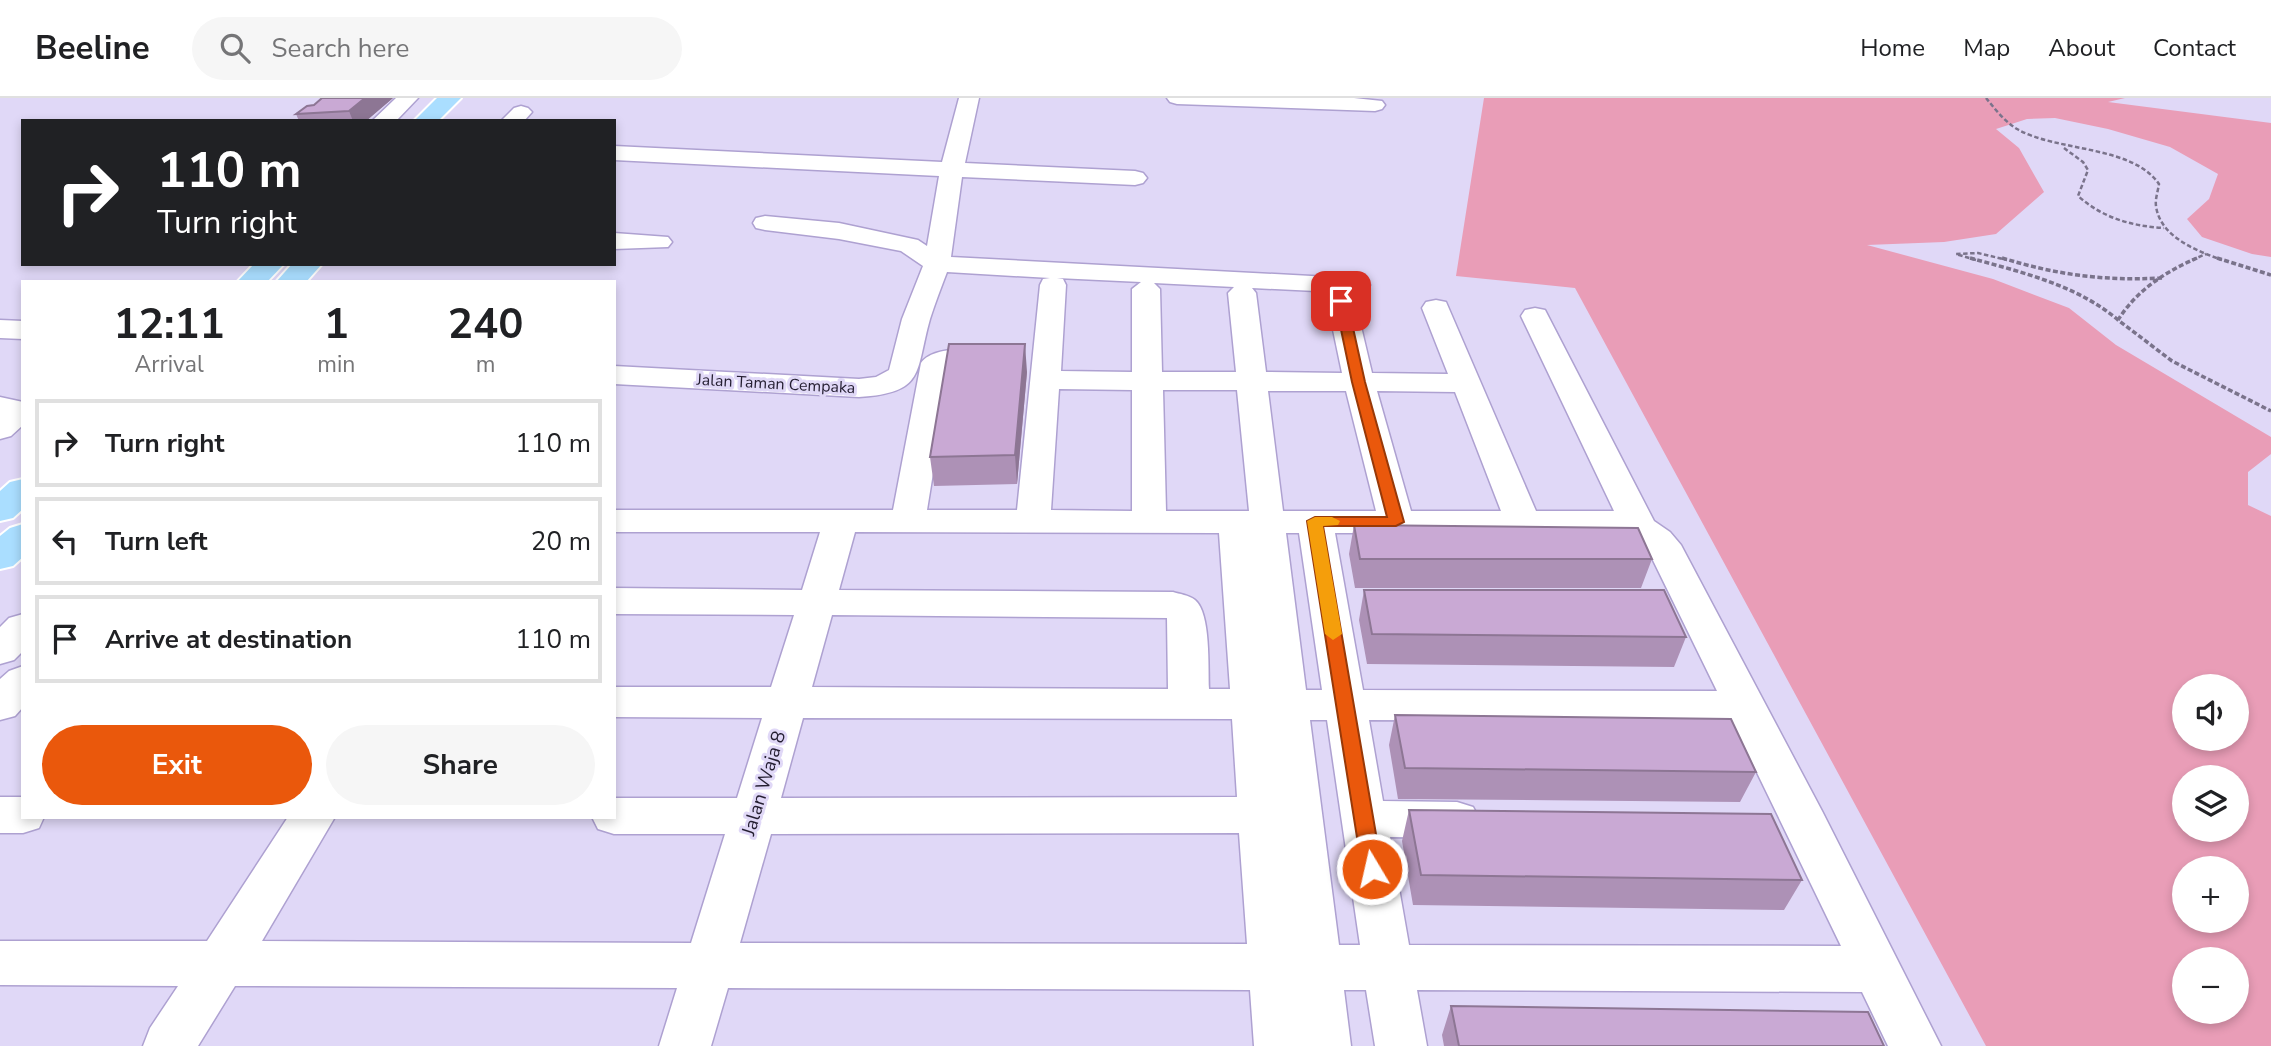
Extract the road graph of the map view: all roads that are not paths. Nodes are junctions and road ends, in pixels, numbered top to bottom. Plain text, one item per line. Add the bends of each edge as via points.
1 (408, 98) edge
2 (969, 98) edge
3 (1177, 98) edge
4 (1375, 105) dead end
5 (457, 109) edge
6 (385, 119) edge
7 (430, 119) edge
8 (616, 153) edge
9 (952, 168) junction
10 (1135, 178) dead end
11 (765, 223) dead end
12 (616, 241) edge
13 (659, 242) dead end
14 (937, 264) junction
15 (268, 266) edge
16 (306, 266) edge
17 (253, 280) edge
18 (292, 280) edge
19 (1053, 285) dead end
20 (1146, 289) dead end
21 (1242, 293) dead end
22 (1436, 308) dead end
23 (1535, 316) dead end
24 (0, 329) edge
25 (21, 330) edge
26 (1046, 370) junction
27 (616, 374) edge
28 (1147, 381) junction
29 (1250, 381) junction
30 (1359, 382) junction
31 (1466, 383) junction
32 (0, 406) edge
33 (0, 429) edge
34 (21, 492) edge
35 (0, 510) edge
36 (616, 521) edge
37 (841, 521) junction
38 (908, 521) junction
39 (1033, 521) junction
40 (1149, 521) junction
41 (1252, 521) junction
42 (1315, 521) junction
43 (1396, 522) junction
44 (1523, 522) junction
45 (1628, 524) junction
46 (21, 538) edge
47 (0, 558) edge
48 (616, 601) edge
49 (817, 603) junction
50 (21, 629) edge
51 (0, 650) edge
52 (616, 702) edge
53 (787, 702) junction
54 (1189, 703) junction
55 (1269, 704) junction
56 (1345, 705) junction
57 (1745, 706) junction
58 (0, 815) edge
59 (21, 815) edge
60 (753, 815) junction
61 (1261, 815) junction
62 (616, 816) edge
63 (312, 819) edge
64 (1364, 819) junction
65 (1502, 821) edge
66 (0, 963) edge
67 (220, 964) junction
68 (709, 965) junction
69 (1295, 967) junction
70 (1388, 968) junction
71 (1877, 969) junction
72 (169, 1046) edge
73 (685, 1046) edge
74 (1280, 1046) edge
75 (1325, 1046) edge
76 (1401, 1046) edge
77 (1915, 1046) edge

1 - 6 street
2 - 9 street, Jalan Taman Cempaka
3 - 4 street
5 - 7 highway
8 - 9 street
9 - 10 street
9 - 14 street, Jalan Taman Cempaka
11 - 14 street via 839,230 909,246
12 - 13 street
14 - 27 street, Jalan Taman Cempaka via 916,319 903,373 888,384 859,388
14 - 30 street via 1349,293
15 - 17 highway
16 - 18 highway
19 - 26 street
20 - 28 street
21 - 29 street
22 - 31 street
23 - 45 street
24 - 25 street
26 - 28 street
26 - 38 street via 951,358 936,363
26 - 39 street
28 - 29 street
28 - 40 street
29 - 30 street
29 - 41 street
30 - 31 street
30 - 43 street
31 - 44 street
32 - 33 street via 17,414
34 - 35 highway
36 - 37 street
37 - 38 street
37 - 49 street, Jalan Waja 8
38 - 39 street
39 - 40 street
40 - 41 street
41 - 42 street
41 - 55 street
42 - 43 street
42 - 56 street via 1349,604
43 - 44 street
44 - 45 street
45 - 57 street via 1654,535 1663,545 1674,604
46 - 47 highway
48 - 49 street
49 - 53 street, Jalan Waja 8
49 - 54 street via 1172,605 1186,617
50 - 51 street
52 - 53 street
53 - 54 street
53 - 60 street, Jalan Waja 8
54 - 55 street
55 - 56 street
55 - 61 street
55 - 69 street
56 - 57 street
56 - 64 street
57 - 71 street via 1785,824
58 - 59 street
60 - 61 street
60 - 62 street
60 - 68 street, Jalan Waja 8
61 - 69 street
63 - 67 street
64 - 65 street
64 - 70 street
66 - 67 street
67 - 68 street
67 - 72 street
68 - 69 street
68 - 73 street, Jalan Waja 8
69 - 70 street
69 - 74 street
69 - 75 street
70 - 71 street
70 - 76 street
71 - 77 street

